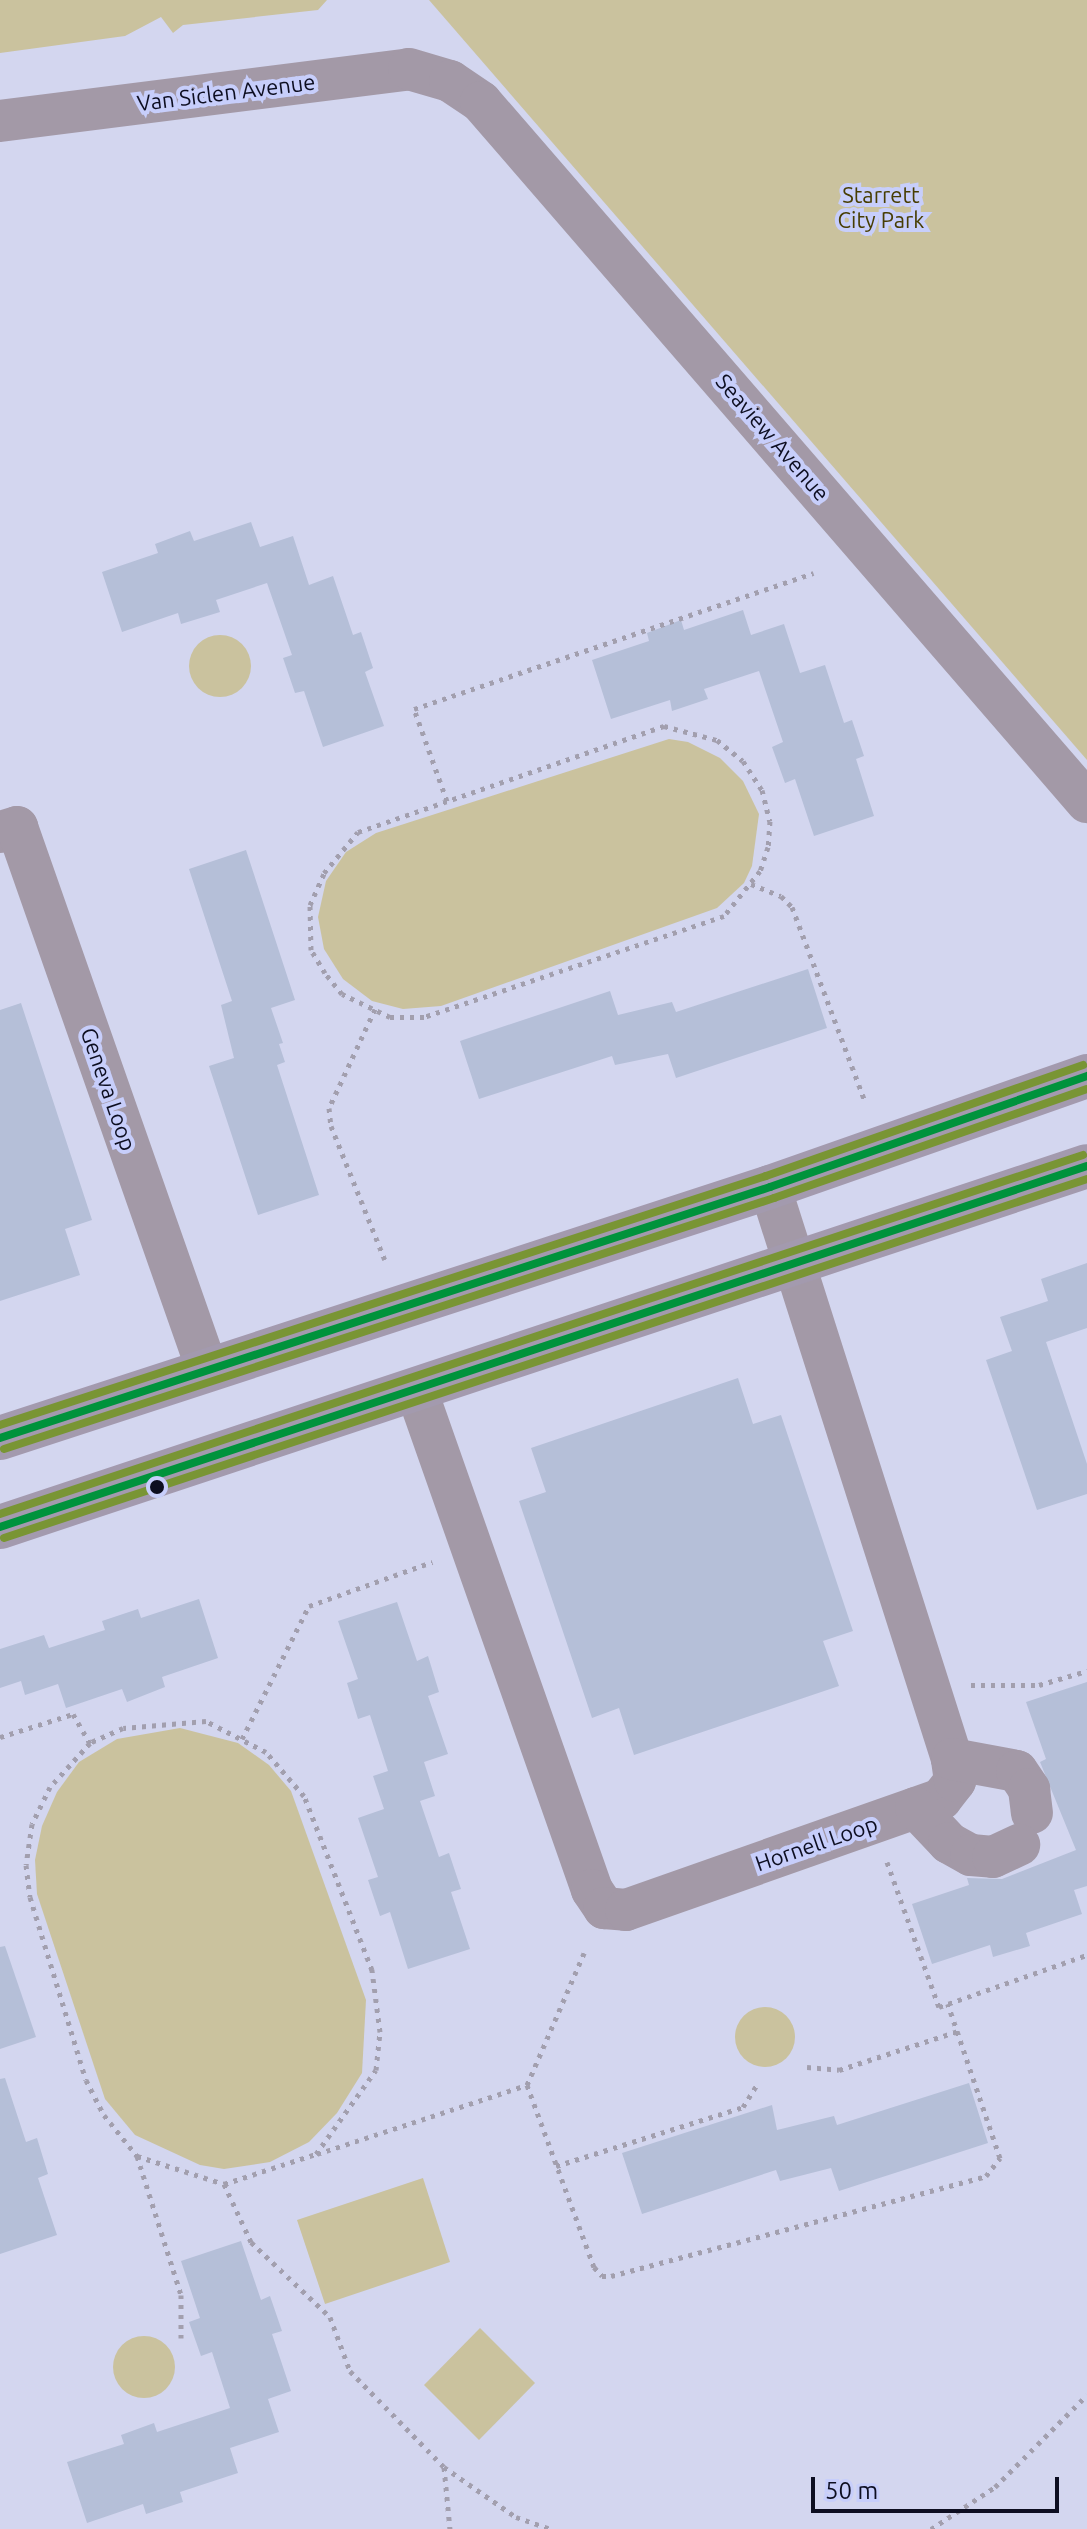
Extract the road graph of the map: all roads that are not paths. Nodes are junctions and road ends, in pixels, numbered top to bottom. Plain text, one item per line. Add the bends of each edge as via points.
1 (450, 81) joint
2 (0, 121) edge
3 (1087, 802) edge
4 (0, 832) edge
5 (1087, 1076) edge
6 (1087, 1166) edge
7 (770, 1187) junction
8 (794, 1263) junction
9 (207, 1369) junction
10 (416, 1389) junction
11 (0, 1438) edge
12 (0, 1527) edge
13 (952, 1759) junction
14 (916, 1808) junction

1 - 2 street, Van Siclen Avenue via 409,69
1 - 3 street, Seaview Avenue via 481,102
4 - 9 street, Geneva Loop via 17,827
5 - 7 main road
6 - 8 main road
7 - 8 street
7 - 9 main road
8 - 10 main road
8 - 13 street
9 - 11 main road
10 - 12 main road
10 - 14 street, Hornell Loop via 592,1890 604,1908 626,1910
13 - 14 street, Hornell Loop via 955,1781 941,1799
13 - 14 street via 1017,1771 1029,1789 1025,1829 993,1857 971,1855 949,1843

